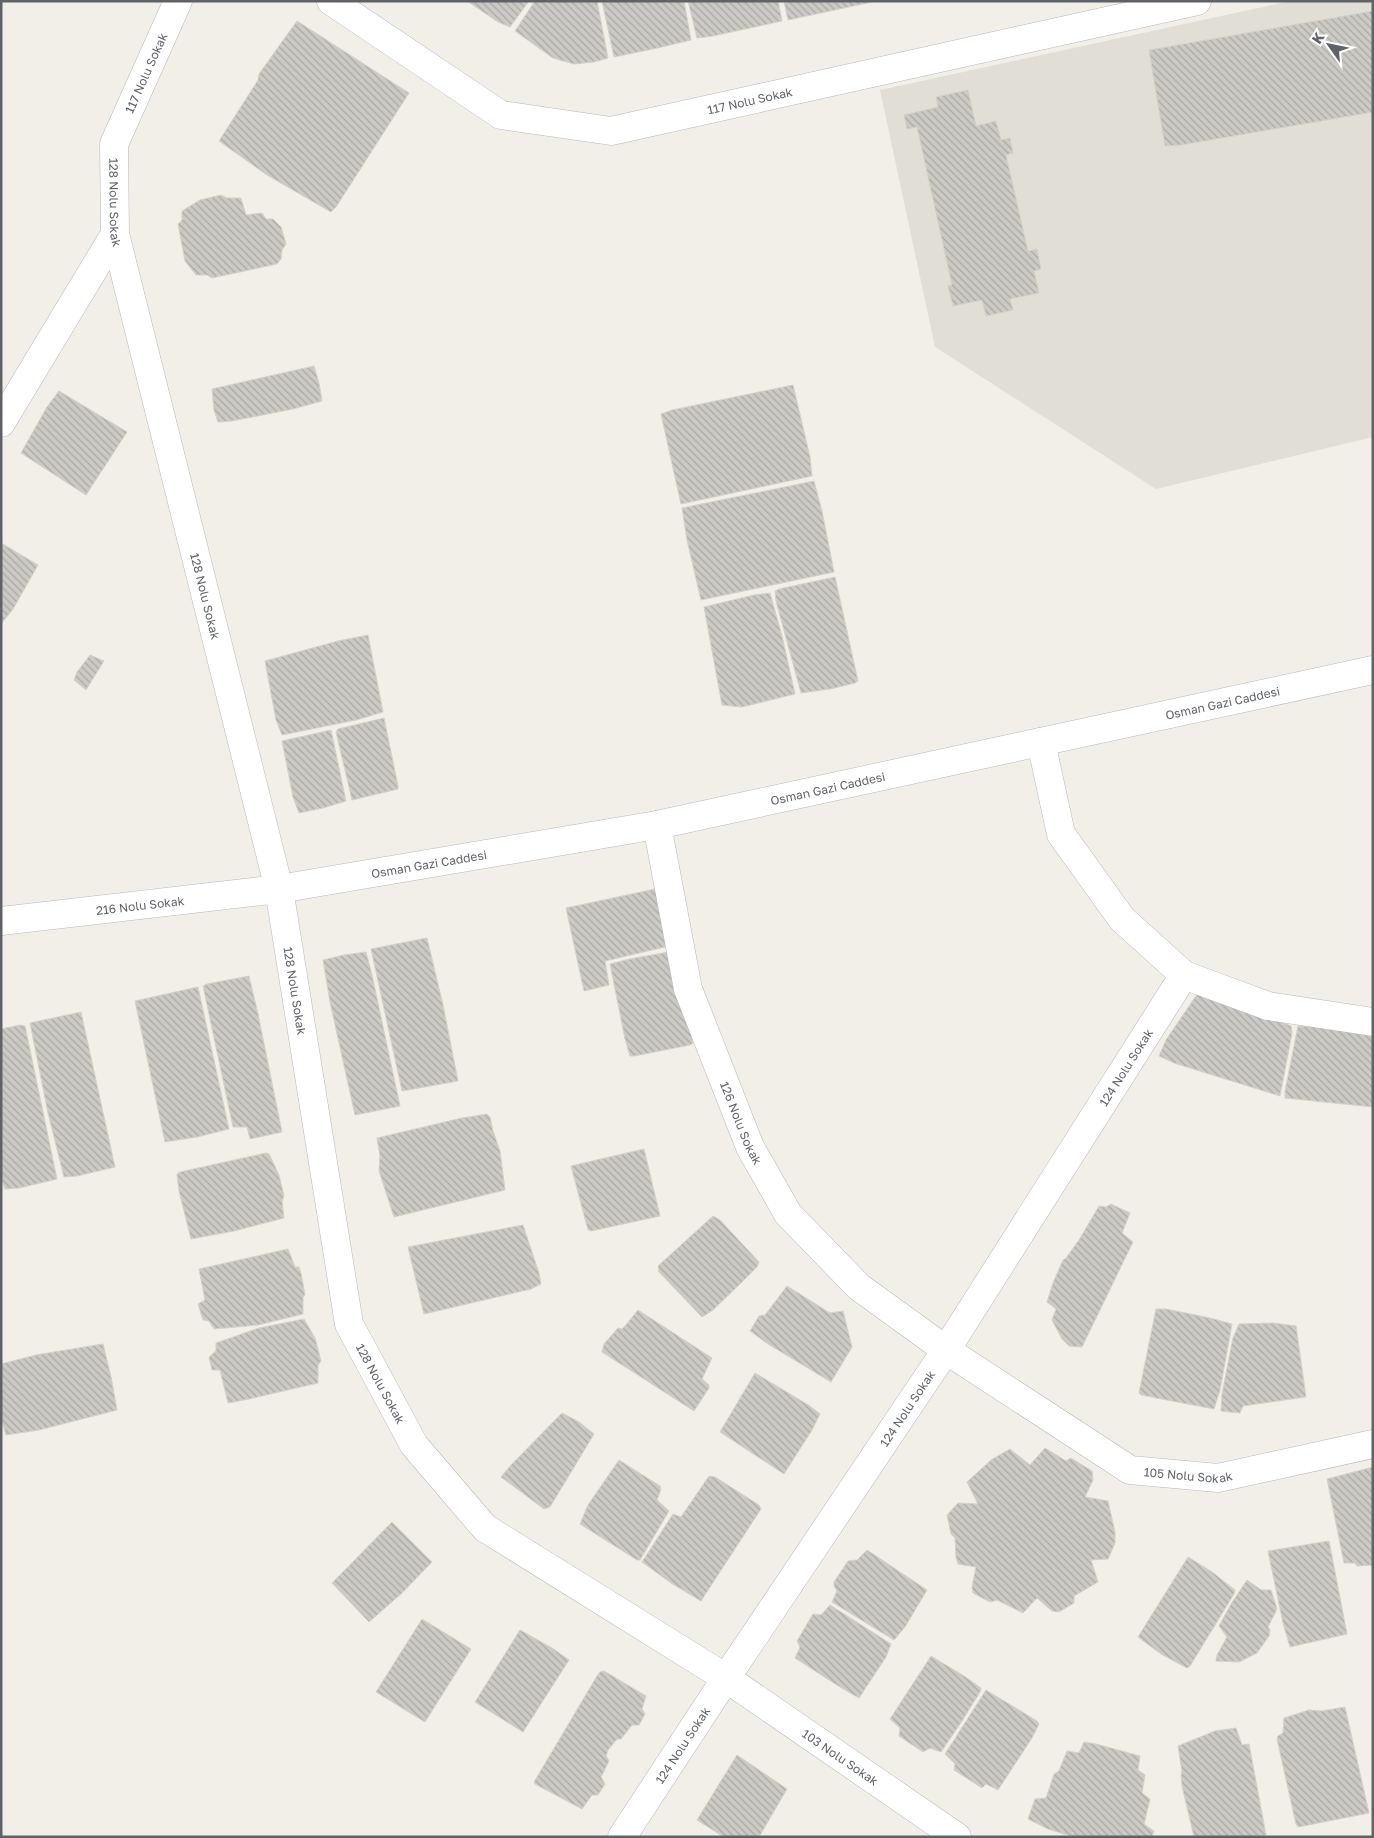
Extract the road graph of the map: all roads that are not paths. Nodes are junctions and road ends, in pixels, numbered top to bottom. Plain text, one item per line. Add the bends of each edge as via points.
1 (178, 1) edge
2 (330, 1) edge
3 (1197, 1) edge
4 (114, 144) joint
5 (115, 234) junction
6 (1, 423) edge
7 (1373, 670) edge
8 (1041, 742) junction
9 (657, 825) junction
10 (279, 889) junction
11 (1, 921) edge
12 (1184, 975) junction
13 (1373, 1022) edge
14 (946, 1350) junction
15 (1373, 1444) edge
16 (726, 1678) junction
17 (622, 1837) edge
18 (957, 1837) edge

1 - 4 street, 117 Nolu Sokak
2 - 3 street, 117 Nolu Sokak via 501,115 611,131
4 - 5 street, 128 Nolu Sokak
5 - 6 street
5 - 10 street, 128 Nolu Sokak
7 - 8 street, Osman Gazi Caddesi
8 - 9 street, Osman Gazi Caddesi
8 - 12 street via 1061,834 1122,920
9 - 10 street, Osman Gazi Caddesi
9 - 14 street, 126 Nolu Sokak via 688,989 750,1147 788,1214 859,1286
10 - 11 street, 216 Nolu Sokak
10 - 16 street, 128 Nolu Sokak via 349,1324 414,1445 485,1528
12 - 13 street via 1268,1006
12 - 14 street, 124 Nolu Sokak
14 - 15 street, 105 Nolu Sokak via 1130,1470 1218,1478
14 - 16 street, 124 Nolu Sokak
16 - 17 street, 124 Nolu Sokak
16 - 18 street, 103 Nolu Sokak

